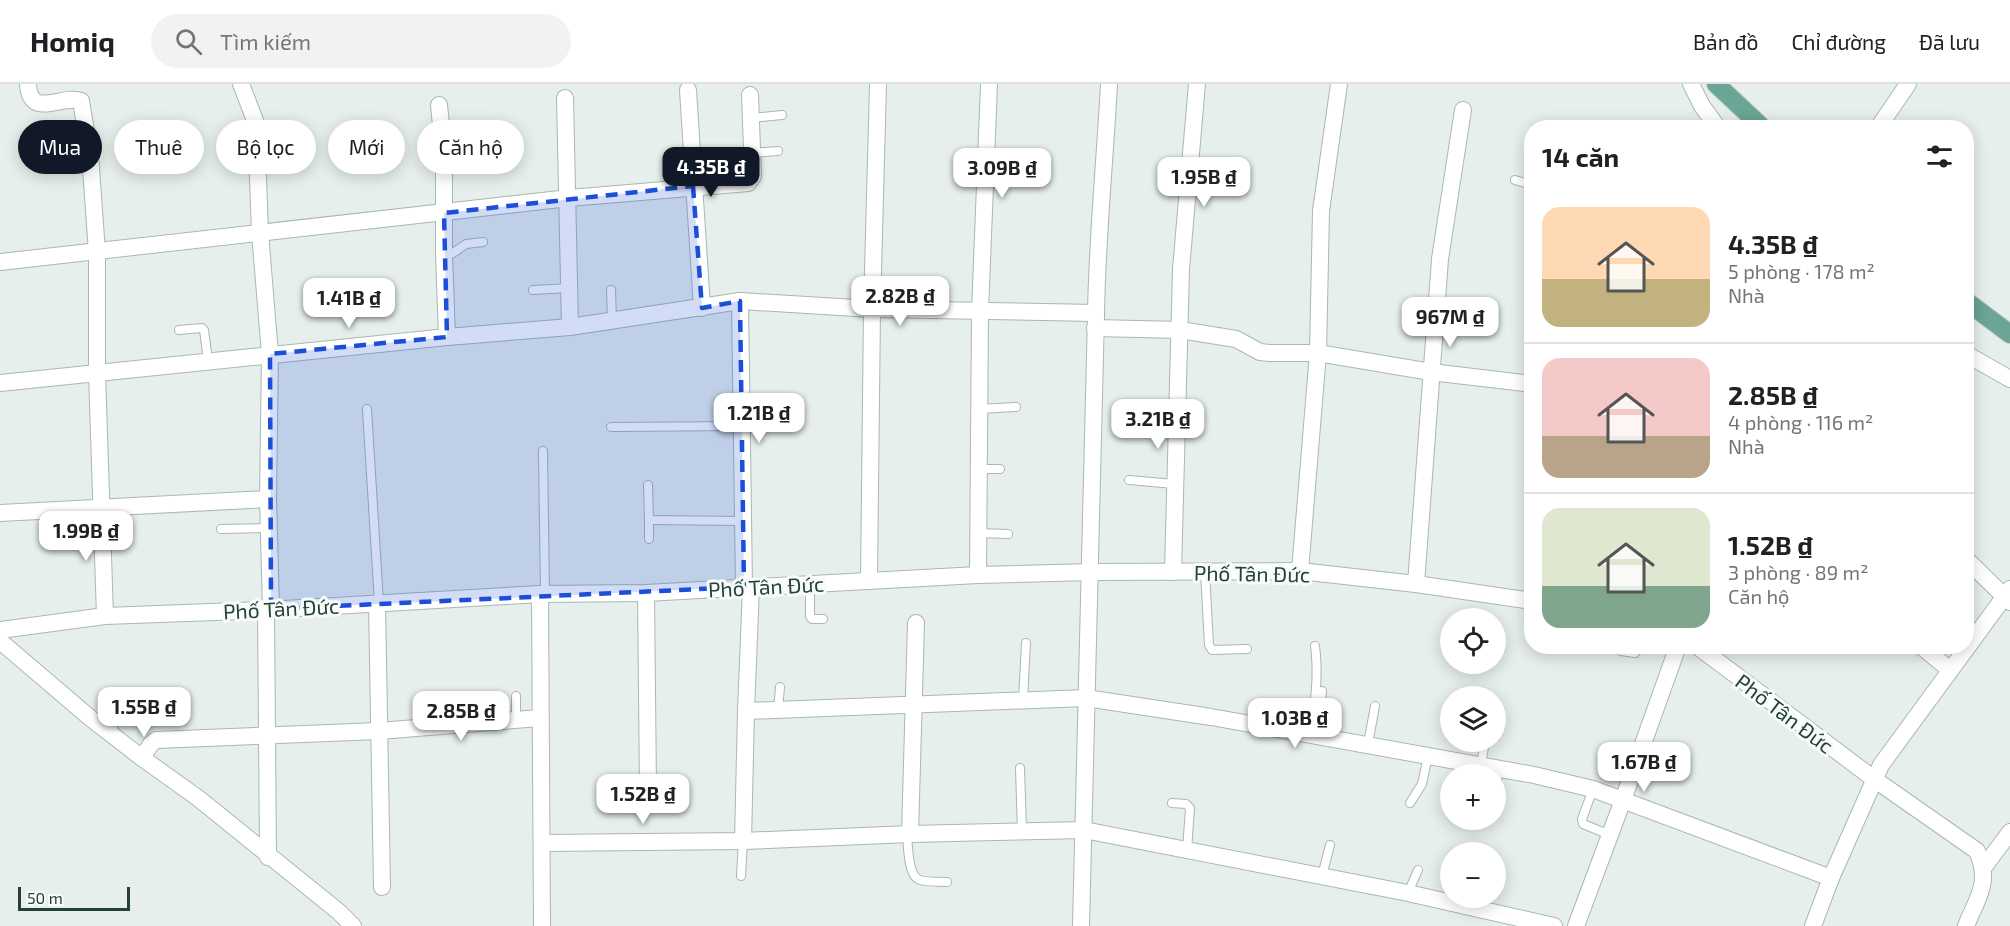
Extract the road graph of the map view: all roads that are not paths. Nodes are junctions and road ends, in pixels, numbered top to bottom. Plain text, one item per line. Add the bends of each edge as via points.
1 (28, 84) edge
2 (241, 84) edge
3 (878, 84) edge
4 (989, 84) edge
5 (1109, 84) edge
6 (1197, 84) edge
7 (1339, 84) edge
8 (1691, 84) edge
9 (1716, 84) edge
10 (1908, 84) edge
11 (688, 90) dead end
12 (750, 95) dead end
13 (565, 98) dead end
14 (439, 105) dead end
15 (1463, 110) dead end
16 (782, 115) dead end
17 (751, 118) junction
18 (1712, 120) edge
19 (1754, 120) edge
20 (1883, 120) edge
21 (778, 151) dead end
22 (752, 153) junction
23 (1515, 180) dead end
24 (1524, 183) edge
25 (693, 186) junction
26 (569, 198) junction
27 (444, 213) junction
28 (260, 233) junction
29 (483, 242) dead end
30 (98, 252) junction
31 (444, 255) junction
32 (0, 262) edge
33 (570, 288) junction
34 (533, 290) dead end
35 (611, 290) dead end
36 (740, 301) junction
37 (1974, 307) edge
38 (702, 308) junction
39 (872, 309) junction
40 (980, 312) junction
41 (1096, 320) junction
42 (612, 321) junction
43 (570, 327) junction
44 (179, 330) dead end
45 (1180, 330) junction
46 (2010, 334) edge
47 (447, 337) junction
48 (1318, 353) junction
49 (270, 354) junction
50 (1974, 359) edge
51 (208, 361) junction
52 (1431, 372) junction
53 (97, 373) junction
54 (2010, 379) edge
55 (0, 383) edge
56 (1524, 383) edge
57 (1016, 407) dead end
58 (367, 408) dead end
59 (979, 410) junction
60 (742, 426) junction
61 (611, 427) dead end
62 (543, 451) dead end
63 (979, 469) junction
64 (1000, 470) dead end
65 (1129, 480) dead end
66 (1174, 484) junction
67 (648, 485) dead end
68 (268, 499) junction
69 (101, 507) junction
70 (0, 513) edge
71 (649, 519) junction
72 (743, 521) junction
73 (269, 528) junction
74 (222, 529) dead end
75 (978, 533) junction
76 (1008, 534) dead end
77 (649, 539) dead end
78 (1974, 566) edge
79 (1299, 571) junction
80 (1091, 572) junction
81 (1173, 572) junction
82 (1205, 572) junction
83 (978, 575) junction
84 (869, 581) junction
85 (810, 584) junction
86 (1416, 584) junction
87 (748, 587) junction
88 (646, 593) junction
89 (543, 594) junction
90 (2008, 596) edge
91 (1524, 600) edge
92 (378, 603) junction
93 (268, 609) junction
94 (105, 616) junction
95 (823, 619) dead end
96 (916, 623) dead end
97 (0, 630) edge
98 (1974, 639) edge
99 (0, 641) edge
100 (1026, 643) dead end
101 (1315, 646) dead end
102 (1247, 650) dead end
103 (1675, 654) edge
104 (1708, 654) edge
105 (1931, 654) edge
106 (1963, 654) edge
107 (1950, 670) junction
108 (780, 687) dead end
109 (1322, 692) dead end
110 (516, 696) dead end
111 (1086, 698) junction
112 (1023, 700) junction
113 (915, 704) junction
114 (136, 706) dead end
115 (1375, 706) dead end
116 (778, 710) junction
117 (746, 711) junction
118 (540, 718) junction
119 (516, 720) junction
120 (379, 731) junction
121 (112, 735) junction
122 (267, 735) junction
123 (1314, 735) junction
124 (1368, 744) junction
125 (1428, 756) junction
126 (142, 758) junction
127 (1475, 764) edge
128 (1020, 768) dead end
129 (1506, 770) edge
130 (1874, 778) junction
131 (1593, 789) junction
132 (648, 790) dead end
133 (1623, 800) junction
134 (1172, 802) dead end
135 (1410, 803) dead end
136 (1084, 830) junction
137 (1022, 832) junction
138 (2010, 832) edge
139 (908, 834) junction
140 (1610, 835) junction
141 (743, 841) junction
142 (543, 843) junction
143 (1330, 845) dead end
144 (1187, 850) junction
145 (268, 857) junction
146 (1984, 867) junction
147 (1418, 870) dead end
148 (741, 876) dead end
149 (1322, 876) junction
150 (1831, 878) junction
151 (947, 882) dead end
152 (382, 887) dead end
153 (1408, 893) junction
154 (352, 926) edge
155 (542, 926) edge
156 (1081, 926) edge
157 (1554, 926) edge
158 (1575, 926) edge
159 (1813, 926) edge
160 (1966, 926) edge

1 - 30 street via 28,93 43,105 81,101
2 - 28 street via 256,123
3 - 39 street
4 - 40 street
5 - 41 street
6 - 45 street via 1181,269
7 - 48 street via 1321,211
8 - 18 street
9 - 19 main road
10 - 20 street
11 - 25 street
12 - 17 street
13 - 26 street
14 - 27 street
15 - 52 street via 1440,260
16 - 17 lane
17 - 22 street
21 - 22 lane
22 - 25 street via 753,176 748,183
23 - 24 lane
25 - 26 street
25 - 38 street
26 - 27 street
26 - 33 street
27 - 28 street
27 - 31 street
28 - 30 street
28 - 49 street
29 - 31 lane via 466,244
30 - 32 street
30 - 53 street
31 - 47 street
33 - 34 lane
33 - 43 street
35 - 42 lane
36 - 38 street
36 - 39 street
36 - 60 street
37 - 46 main road
38 - 42 street
39 - 40 street
39 - 84 street
40 - 41 street
40 - 59 street
41 - 45 street
41 - 80 street
42 - 43 street
43 - 47 street
44 - 51 lane via 204,330
45 - 48 street via 1236,339 1269,354
45 - 66 street
47 - 49 street
48 - 52 street
48 - 79 street
49 - 51 street
49 - 68 street
50 - 54 street
51 - 53 street
52 - 56 street
52 - 86 street
53 - 55 street
53 - 69 street
57 - 59 lane
58 - 92 lane
59 - 63 street
60 - 61 lane
60 - 72 street
62 - 89 lane
63 - 64 lane
63 - 75 street
65 - 66 lane
66 - 81 street
67 - 71 lane
68 - 69 street
68 - 73 street
69 - 70 street
69 - 94 street
71 - 72 lane
71 - 77 lane
72 - 87 street
73 - 74 lane
73 - 93 street
75 - 76 lane
75 - 83 street
78 - 90 street
79 - 82 street, Phố Tân Đức
79 - 86 street, Phố Tân Đức
80 - 81 street, Phố Tân Đức
80 - 83 street, Phố Tân Đức
80 - 111 street
81 - 82 street, Phố Tân Đức
82 - 102 lane via 1209,645 1212,650
83 - 84 street, Phố Tân Đức
84 - 85 street, Phố Tân Đức
85 - 87 street, Phố Tân Đức
85 - 95 lane via 810,616
86 - 91 street, Phố Tân Đức
87 - 88 street, Phố Tân Đức
87 - 117 street
88 - 89 street, Phố Tân Đức
88 - 132 street
89 - 92 street, Phố Tân Đức
89 - 118 street
90 - 98 street
92 - 93 street, Phố Tân Đức
92 - 120 street
93 - 94 street, Phố Tân Đức
93 - 122 street
94 - 97 street, Phố Tân Đức
96 - 113 street
99 - 121 street
100 - 112 lane
101 - 123 lane
103 - 133 street
104 - 130 street, Phố Tân Đức
105 - 107 street
106 - 107 street
107 - 130 street
108 - 116 lane
109 - 123 lane
110 - 119 lane
111 - 112 street
111 - 123 street
111 - 136 street
112 - 113 street
113 - 116 street
113 - 139 street
114 - 121 lane via 118,705
115 - 124 lane
116 - 117 street
117 - 141 street
118 - 119 street
118 - 142 street
119 - 120 street
120 - 122 street
120 - 152 street
121 - 126 street
122 - 126 street via 156,740
122 - 145 street
123 - 124 street
124 - 125 street
125 - 127 street
125 - 135 lane via 1422,784
126 - 145 street via 198,798
128 - 137 lane
129 - 131 street
130 - 146 street, Phố Tân Đức via 1977,850
130 - 150 street
131 - 133 street
131 - 140 lane via 1583,824
133 - 140 street
133 - 150 street
134 - 144 lane via 1190,808
136 - 137 street
136 - 144 street
136 - 156 street
137 - 139 street
138 - 146 street
139 - 141 street
139 - 151 lane via 914,876 920,881
140 - 158 street
141 - 142 street
141 - 148 lane
142 - 155 street
143 - 149 lane
144 - 149 street
145 - 154 street
146 - 160 street via 1984,883
147 - 153 lane
149 - 153 street
150 - 159 street
153 - 157 street

